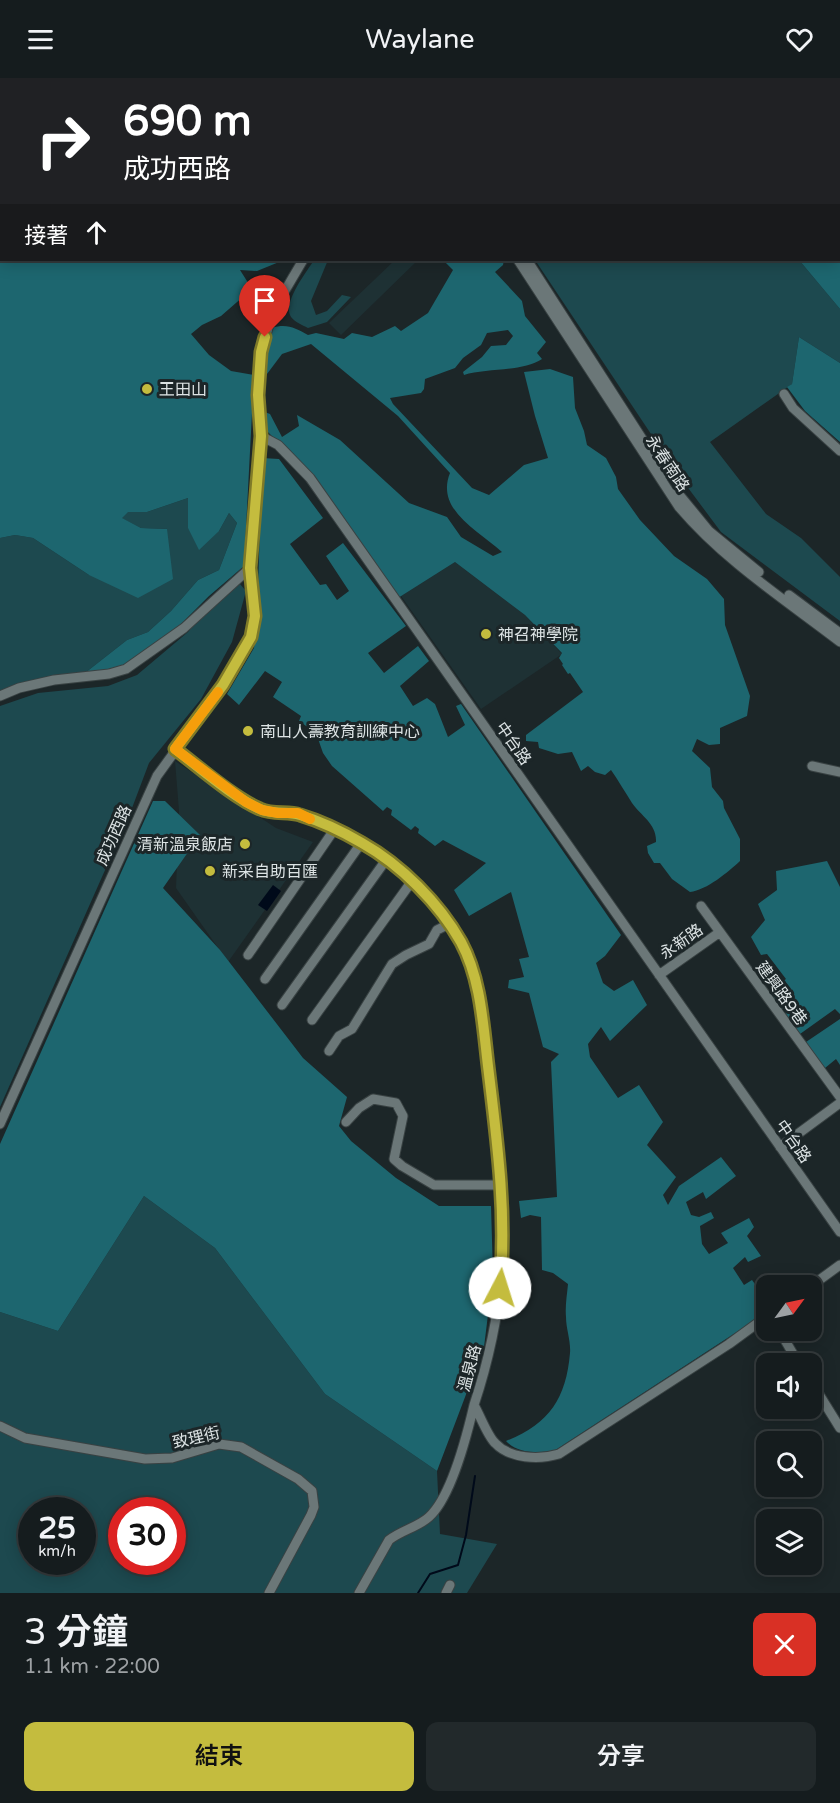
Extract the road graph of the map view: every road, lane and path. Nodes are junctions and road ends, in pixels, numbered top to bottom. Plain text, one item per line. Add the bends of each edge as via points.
1 (302, 261) edge
2 (528, 266) edge
3 (784, 394) dead end
4 (261, 436) junction
5 (840, 451) edge
6 (724, 549) junction
7 (250, 568) junction
8 (840, 633) edge
9 (840, 642) edge
10 (0, 696) edge
11 (175, 749) junction
12 (812, 766) dead end
13 (840, 772) edge
14 (334, 830) junction
15 (362, 842) junction
16 (386, 860) junction
17 (412, 881) junction
18 (701, 906) dead end
19 (449, 924) junction
20 (720, 932) junction
21 (248, 955) dead end
22 (659, 975) junction
23 (265, 979) dead end
24 (282, 1005) dead end
25 (312, 1020) dead end
26 (329, 1051) dead end
27 (840, 1096) edge
28 (840, 1102) edge
29 (346, 1122) dead end
30 (0, 1124) edge
31 (780, 1147) junction
32 (501, 1185) junction
33 (840, 1232) edge
34 (840, 1265) edge
35 (822, 1278) edge
36 (756, 1324) edge
37 (822, 1399) edge
38 (474, 1404) junction
39 (0, 1426) edge
40 (840, 1428) edge
41 (269, 1593) edge
42 (359, 1593) edge

1 - 4 street via 273,311 261,352
2 - 6 street, 永春南路 via 682,505
3 - 5 street via 793,408
4 - 7 street, 成功西路
4 - 22 street, 中台路 via 278,445 310,478
6 - 8 street, 永春南路
6 - 9 street, 永春南路
7 - 10 street via 184,628 126,669 54,680
7 - 11 street, 成功西路 via 255,616 251,637 223,685
11 - 14 street, 溫泉路 via 246,802 262,810 298,813
11 - 30 street, 成功西路 via 157,776
12 - 13 street
14 - 15 street, 溫泉路
14 - 21 street
15 - 16 street, 溫泉路
15 - 23 street
16 - 17 street, 溫泉路
16 - 24 street
17 - 19 street, 溫泉路
17 - 25 street
18 - 20 street, 建興路9巷
19 - 26 street via 437,930 429,944 392,964 352,1029 339,1036
19 - 32 street, 溫泉路 via 469,960 479,1000
20 - 22 street, 永新路
20 - 27 street, 建興路9巷
22 - 31 street, 中台路
28 - 31 street
29 - 32 street via 373,1100 396,1103 403,1116 394,1159 402,1166 434,1185
31 - 33 street, 中台路
32 - 38 street, 溫泉路 via 504,1238 498,1307 488,1361
34 - 35 street
36 - 38 street, 溫泉路 via 570,1448 552,1456 526,1457 495,1443
37 - 40 street
38 - 42 street via 464,1446 442,1500 427,1519 389,1540
39 - 41 street, 致理街 via 25,1438 145,1459 172,1458 230,1444 252,1451 298,1479 312,1491 314,1507

